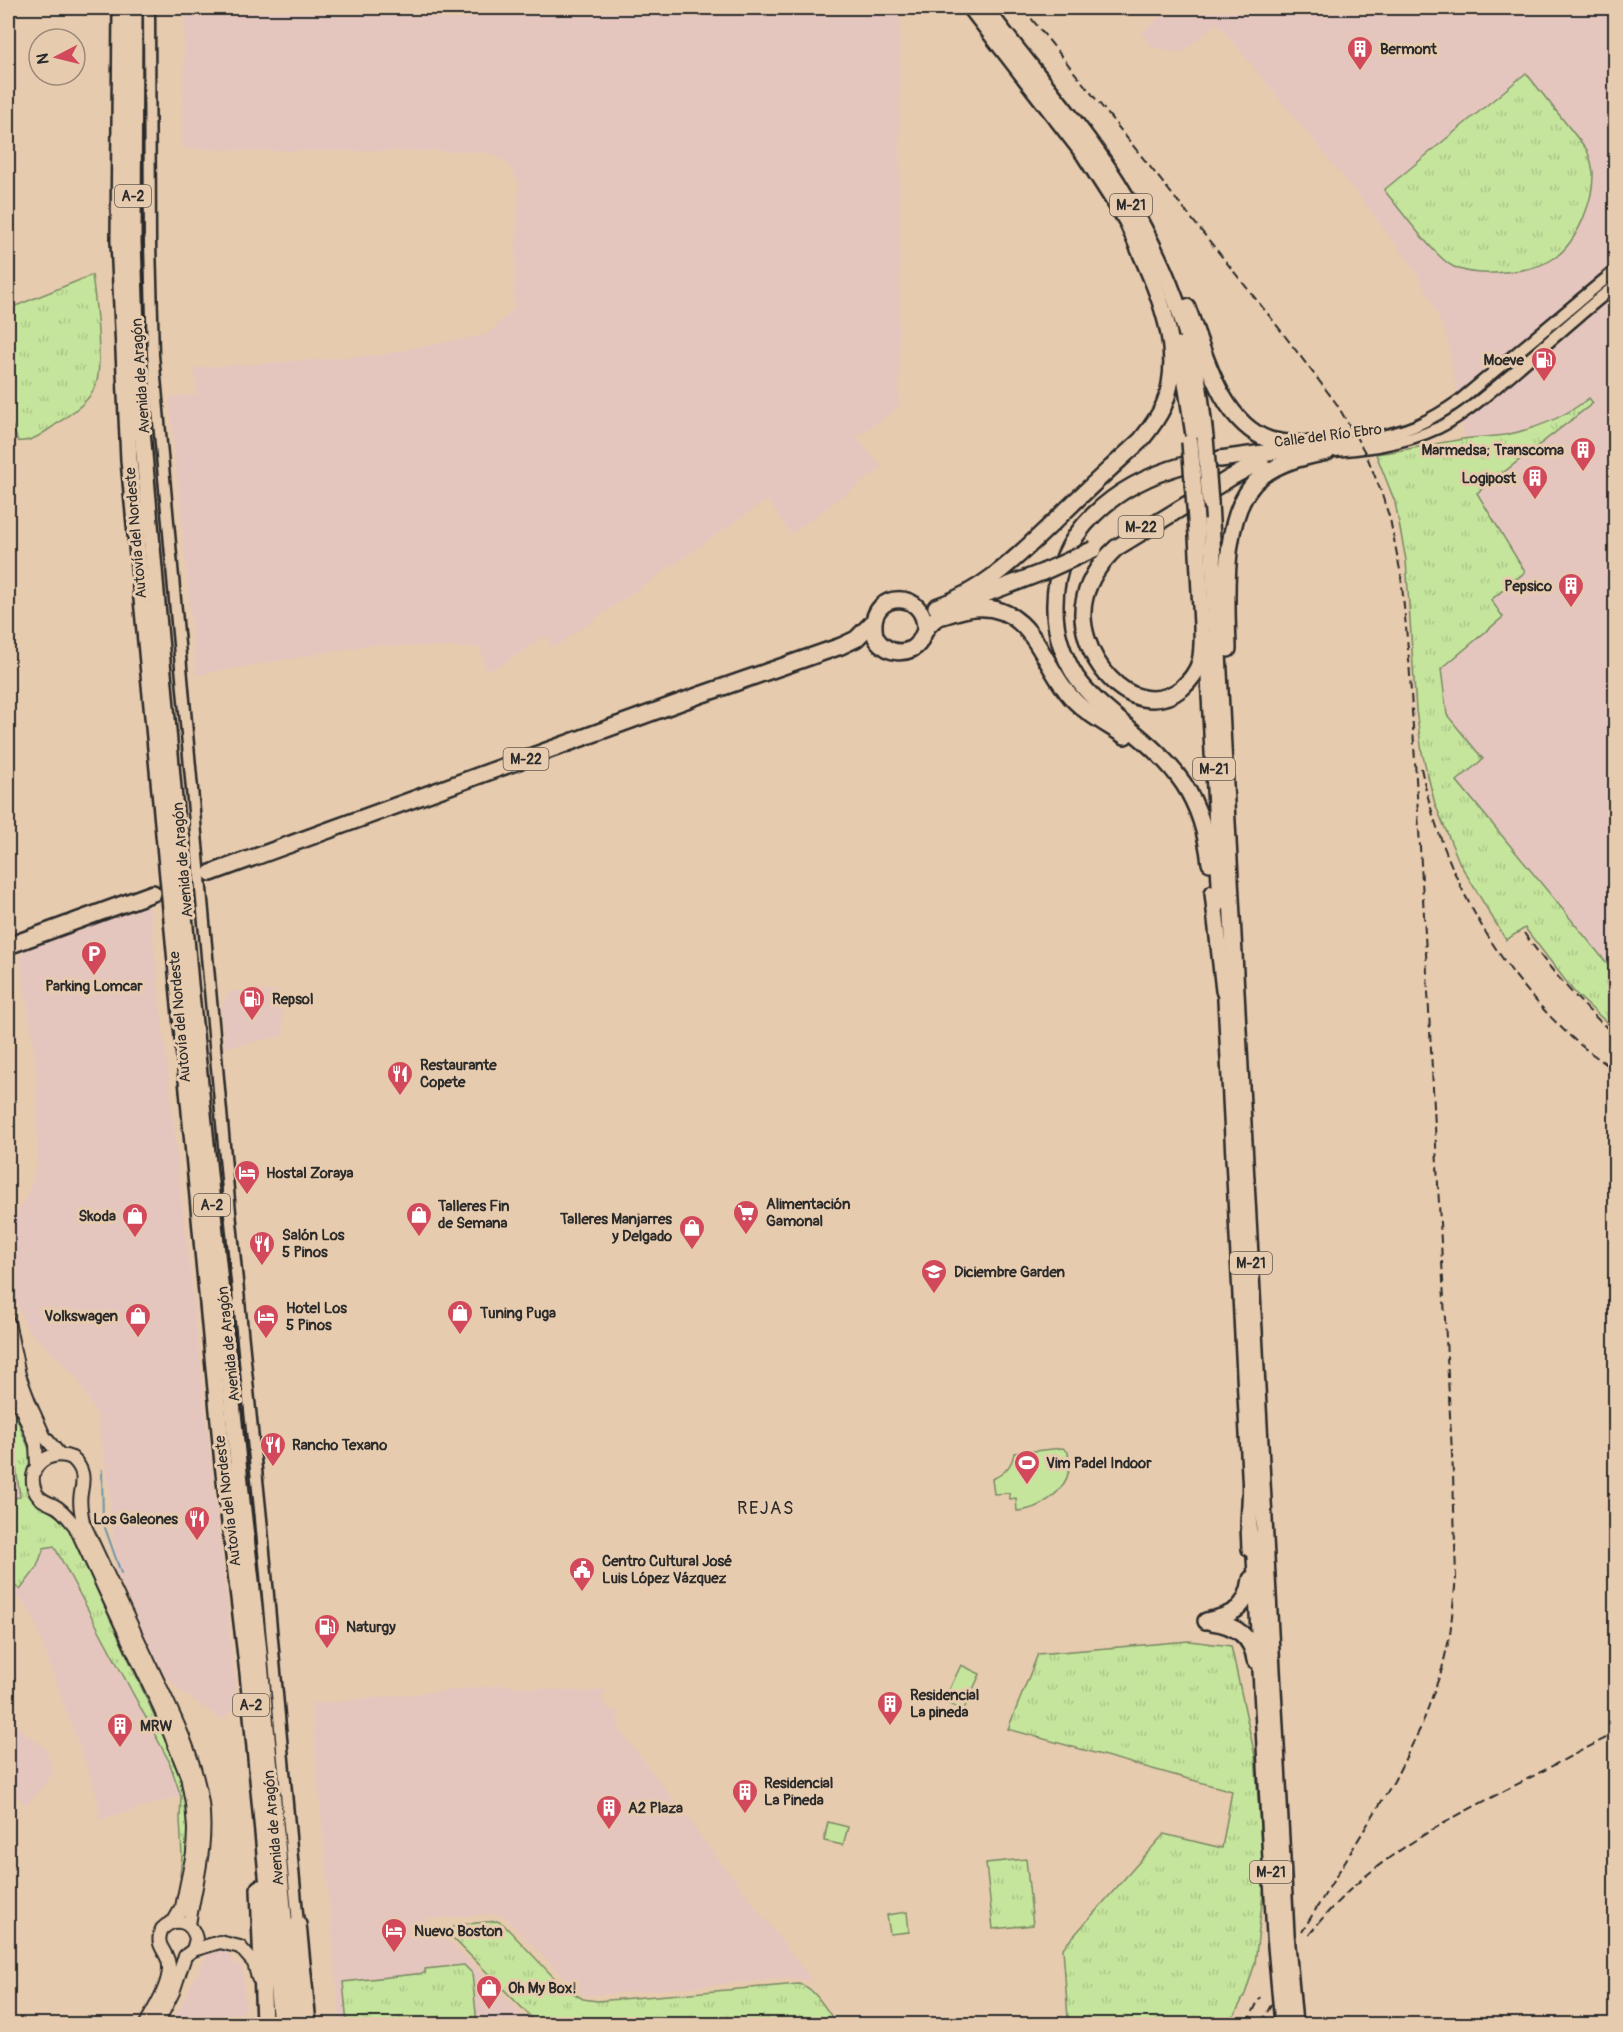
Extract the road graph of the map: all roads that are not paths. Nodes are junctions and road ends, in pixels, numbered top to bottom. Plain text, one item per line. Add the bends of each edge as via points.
1 (121, 8) edge
2 (134, 8) edge
3 (149, 8) edge
4 (971, 8) edge
5 (986, 8) edge
6 (1116, 180) junction
7 (1126, 219) junction
8 (1616, 270) edge
9 (1616, 285) edge
10 (1197, 440) junction
11 (1298, 448) junction
12 (1327, 448) junction
13 (1220, 459) dead end
14 (1261, 461) junction
15 (1184, 465) dead end
16 (1188, 504) junction
17 (1199, 519) junction
18 (918, 607) junction
19 (937, 612) junction
20 (873, 622) junction
21 (925, 630) junction
22 (882, 645) junction
23 (841, 646) junction
24 (1176, 772) junction
25 (1230, 868) junction
26 (211, 873) tunnel mouth
27 (153, 894) tunnel mouth
28 (8, 946) edge
29 (1227, 1018) junction
30 (8, 1322) edge
31 (8, 1376) edge
32 (60, 1455) junction
33 (223, 1464) junction
34 (37, 1466) junction
35 (1251, 1483) junction
36 (81, 1493) junction
37 (55, 1506) junction
38 (243, 1674) junction
39 (1263, 1719) junction
40 (174, 1921) junction
41 (298, 1924) joint
42 (189, 1925) junction
43 (189, 1953) junction
44 (167, 1955) junction
45 (277, 1974) junction
46 (146, 2025) edge
47 (156, 2025) edge
48 (263, 2025) edge
49 (281, 2025) edge
50 (294, 2025) edge
51 (307, 2025) edge
52 (1283, 2025) edge
53 (1294, 2025) edge

1 - 33 highway, Autovía del Nordeste / A-2 via 119,241 128,452
2 - 50 highway, Autovía del Nordeste / A-2 via 133,231 139,396 191,996
3 - 41 street, Avenida de Aragón via 153,364
4 - 7 highway, M-21 via 1084,154
5 - 6 highway, M-21
6 - 10 highway, M-21 via 1152,244 1175,297 1198,382
6 - 12 highway via 1140,212 1168,264 1225,402 1234,415 1259,436 1273,441
7 - 10 highway, M-21 via 1165,300
7 - 19 highway via 1168,333 1170,383 1164,404 1141,440 1023,552 996,575
8 - 12 street, Calle del Río Ebro via 1440,413 1397,432
9 - 12 street, Calle del Río Ebro via 1498,385 1439,428 1396,442
10 - 17 highway, M-21
10 - 25 highway, M-21, bridge via 1210,502
11 - 12 street, Calle del Río Ebro
11 - 13 highway
11 - 14 street, Calle del Río Ebro
12 - 14 street, Calle del Río Ebro
12 - 25 highway via 1290,460 1262,476 1245,499 1234,526 1227,580
14 - 16 highway, M-22
15 - 24 highway via 1154,475 1119,494 1088,520 1066,553 1055,591 1058,637 1078,680 1100,705
16 - 17 highway via 1116,548 1095,572 1084,599 1083,625 1091,654 1107,676 1132,694 1160,698 1177,692 1200,663
16 - 19 highway, M-22, bridge via 1043,572
17 - 29 highway, M-21
18 - 19 highway, M-22
18 - 20 highway, M-22 via 905,600 890,601 878,610
18 - 21 highway
19 - 21 highway, M-22
19 - 24 highway via 988,608 1017,620 1036,640 1063,687 1077,703
20 - 22 highway
20 - 23 highway, M-22 via 863,634
21 - 22 highway, M-22 via 920,642 910,650 894,651
22 - 23 highway, M-22
23 - 26 highway, M-22
24 - 29 highway via 1204,826
25 - 53 highway, M-21
27 - 28 highway
29 - 35 highway, M-21
30 - 32 main road via 19,1375 31,1407 44,1436
31 - 34 main road via 36,1444
32 - 34 main road
32 - 36 main road via 72,1458 80,1467 84,1478
33 - 38 highway
33 - 45 highway, Autovía del Nordeste / A-2
34 - 37 main road via 33,1478 35,1491 43,1501
35 - 39 highway, M-21
35 - 39 highway via 1249,1592 1232,1614 1206,1621 1236,1629 1254,1649
36 - 37 main road via 67,1504
36 - 42 main road via 83,1522 165,1698 195,1773 204,1829
37 - 40 main road via 75,1526 157,1701 187,1776 194,1820 193,1853 183,1907
38 - 45 highway via 271,1962
38 - 48 highway via 258,1866
39 - 52 highway, M-21
40 - 42 main road
40 - 44 main road via 159,1934 160,1946
41 - 51 highway
42 - 43 main road via 196,1938
43 - 44 main road via 173,1958
43 - 47 main road
43 - 48 main road via 220,1942 240,1947 248,1954 257,1973
44 - 46 main road via 169,1970
45 - 49 highway, Autovía del Nordeste / A-2

